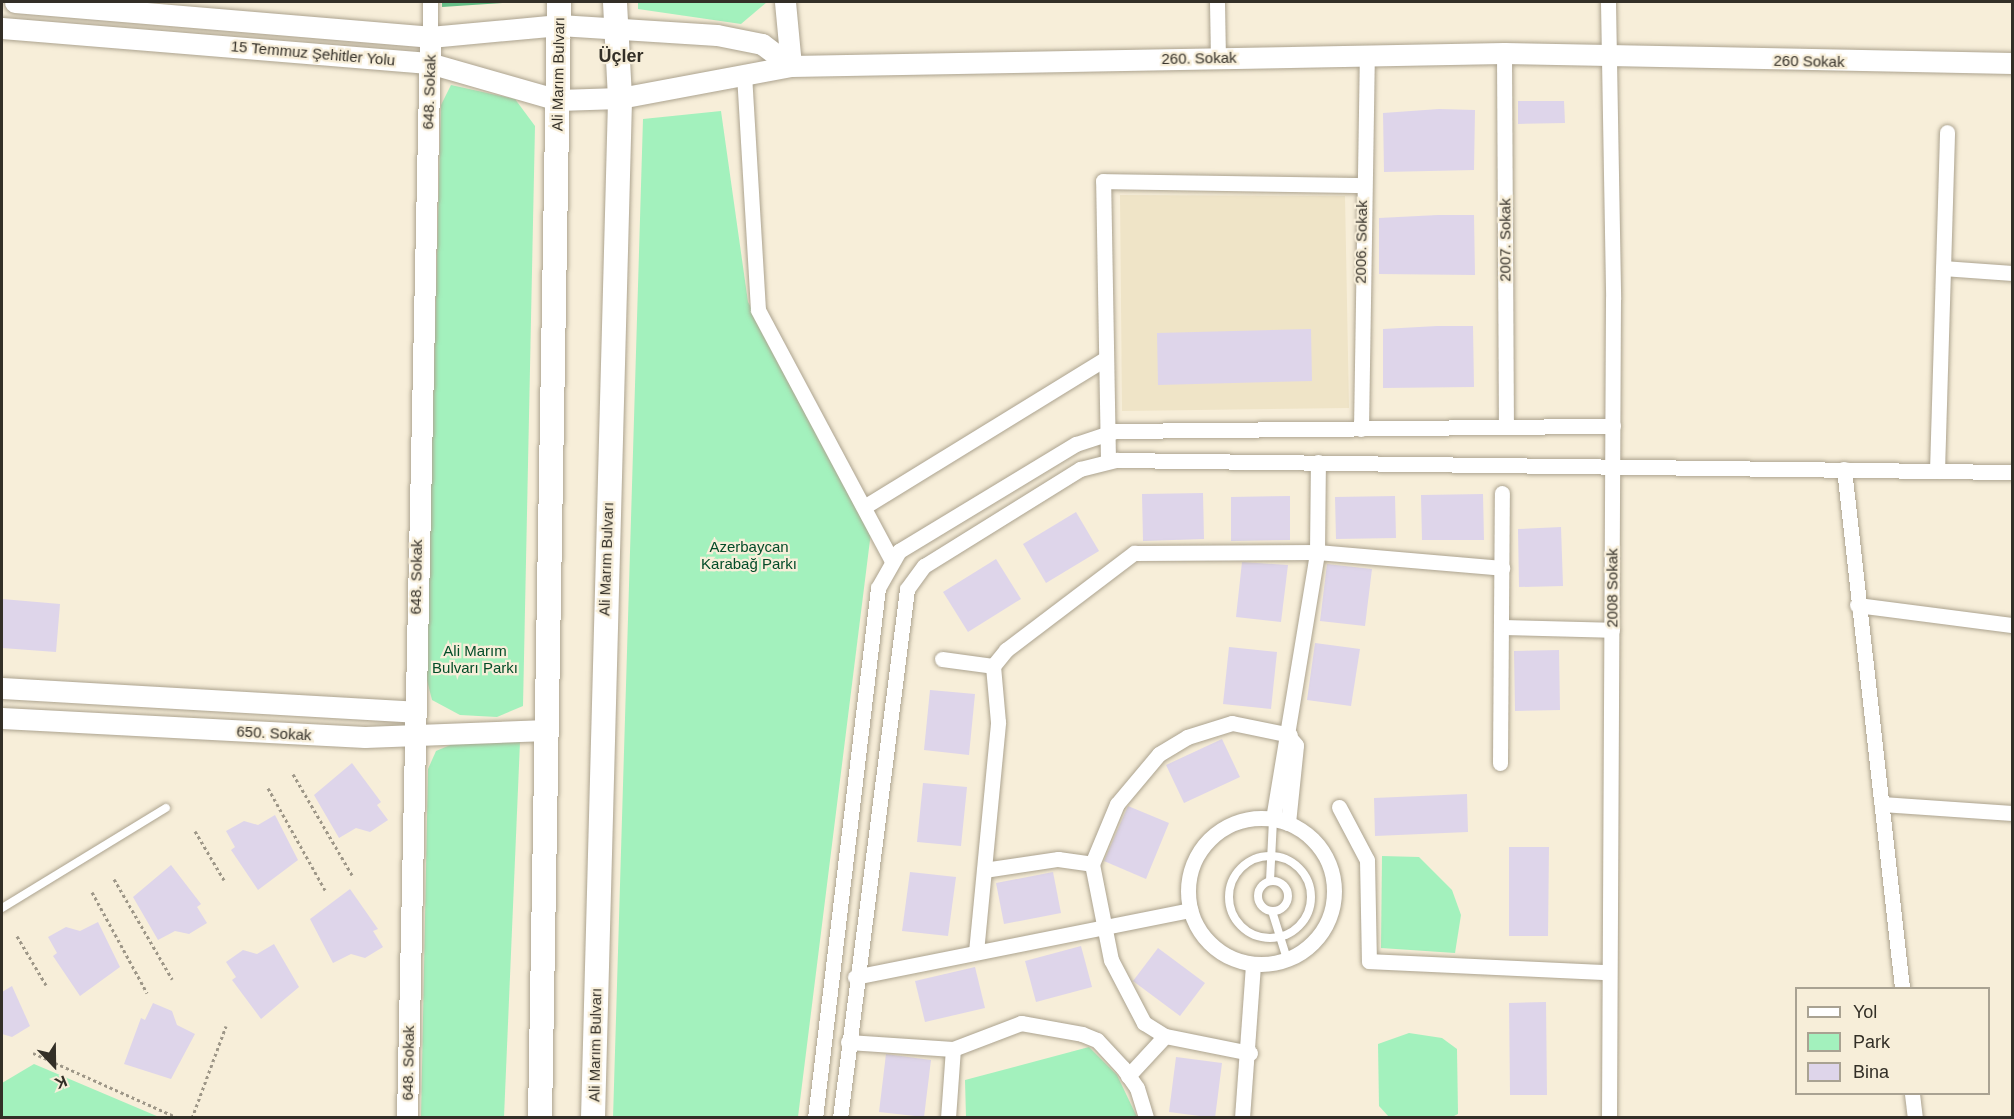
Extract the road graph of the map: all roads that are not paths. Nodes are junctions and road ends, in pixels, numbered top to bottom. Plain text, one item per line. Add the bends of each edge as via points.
1 (15, 2) edge
2 (430, 2) edge
3 (615, 2) edge
4 (785, 2) edge
5 (1217, 2) edge
6 (1608, 2) edge
7 (75, 4) edge
8 (559, 13) edge
9 (2, 28) edge
10 (615, 32) junction
11 (430, 37) junction
12 (1504, 53) junction
13 (1367, 56) junction
14 (1218, 58) junction
15 (1606, 59) junction
16 (429, 63) junction
17 (2013, 63) edge
18 (791, 66) junction
19 (744, 75) junction
20 (621, 98) junction
21 (558, 100) junction
22 (1947, 132) dead end
23 (1363, 185) junction
24 (1943, 268) junction
25 (2013, 273) edge
26 (1105, 359) junction
27 (1613, 426) junction
28 (1506, 427) junction
29 (1361, 429) junction
30 (1106, 433) junction
31 (1108, 460) junction
32 (1318, 462) junction
33 (1612, 465) junction
34 (1844, 469) junction
35 (1937, 471) junction
36 (2013, 472) edge
37 (1502, 493) dead end
38 (864, 507) junction
39 (1317, 552) junction
40 (891, 559) junction
41 (1502, 568) junction
42 (1857, 605) junction
43 (2013, 625) edge
44 (1501, 627) junction
45 (1612, 630) junction
46 (942, 658) dead end
47 (993, 666) junction
48 (2, 688) edge
49 (415, 712) junction
50 (2, 718) edge
51 (547, 730) junction
52 (415, 736) junction
53 (1290, 737) junction
54 (1500, 763) dead end
55 (1882, 804) junction
56 (1339, 807) dead end
57 (166, 808) dead end
58 (2013, 813) edge
59 (1281, 820) junction
60 (1271, 855) junction
61 (1092, 864) junction
62 (984, 870) junction
63 (1270, 881) junction
64 (2, 908) edge
65 (1190, 910) junction
66 (1272, 911) junction
67 (1101, 927) junction
68 (1280, 937) junction
69 (976, 952) junction
70 (1287, 959) junction
71 (1253, 964) junction
72 (1606, 972) junction
73 (855, 976) junction
74 (1902, 987) edge
75 (1165, 1036) junction
76 (849, 1041) junction
77 (953, 1049) junction
78 (1250, 1053) junction
79 (1128, 1076) junction
80 (1912, 1095) edge
81 (407, 1118) edge
82 (540, 1118) edge
83 (593, 1118) edge
84 (815, 1118) edge
85 (840, 1118) edge
86 (948, 1118) edge
87 (1146, 1118) edge
88 (1242, 1118) edge
89 (1608, 1118) edge
90 (1915, 1118) edge

1 - 7 street, 15 Temmuz Şehitler Yolu
2 - 11 street
3 - 10 main road, Ali Marım Bulvarı
4 - 18 street
5 - 14 street
6 - 15 street, 2008 Sokak
7 - 11 street, 15 Temmuz Şehitler Yolu
8 - 10 street, 15 Temmuz Şehitler Yolu
8 - 11 street, 15 Temmuz Şehitler Yolu
8 - 21 main road, Ali Marım Bulvarı
9 - 16 street, 15 Temmuz Şehitler Yolu
10 - 18 street, 15 Temmuz Şehitler Yolu via 728,38 762,44
10 - 20 main road, Ali Marım Bulvarı
11 - 16 street, 648. Sokak
12 - 13 street, 260. Sokak
12 - 15 street, 260. Sokak
12 - 28 street, 2007. Sokak
13 - 14 street, 260. Sokak
13 - 23 street, 2006. Sokak
14 - 18 street, 260. Sokak
15 - 17 street, 260 Sokak
15 - 27 street, 2008 Sokak
16 - 21 street, 15 Temmuz Şehitler Yolu
16 - 49 street, 648. Sokak
18 - 19 street, 260. Sokak
19 - 20 street, 15 Temmuz Şehitler Yolu
19 - 38 street via 758,310
20 - 21 street, 15 Temmuz Şehitler Yolu
20 - 83 main road, Ali Marım Bulvarı
21 - 51 main road, Ali Marım Bulvarı
22 - 24 street
23 - 26 street via 1103,181
23 - 29 street, 2006. Sokak
24 - 25 street
24 - 35 street
26 - 30 street
26 - 38 street
27 - 28 street
27 - 33 street, 2008 Sokak
28 - 29 street
29 - 30 street
30 - 31 street
30 - 40 street via 1076,444
31 - 32 street
31 - 73 street via 1080,469 948,550 910,580
32 - 33 street
32 - 39 street
33 - 34 street
33 - 45 street, 2008 Sokak
34 - 35 street
34 - 42 street
35 - 36 street
37 - 41 street
38 - 40 street
39 - 41 street
39 - 47 street via 1134,553 1006,650
39 - 53 street
40 - 84 street via 878,588
41 - 44 street
42 - 43 street
42 - 55 street
44 - 45 street
44 - 54 street
45 - 72 street, 2008 Sokak
46 - 47 street
47 - 62 street via 998,722
48 - 49 street
49 - 52 street, 648. Sokak
50 - 52 street, 650. Sokak
51 - 52 street, 650. Sokak
51 - 82 main road, Ali Marım Bulvarı
52 - 81 street, 648. Sokak
53 - 59 street via 1283,745
53 - 61 street via 1232,723 1187,737 1159,754 1117,804
55 - 58 street
55 - 74 street
56 - 72 street via 1367,860 1369,961
57 - 64 lane
59 - 60 lane
59 - 65 street via 1251,818 1213,835 1191,869
59 - 70 street via 1323,850 1335,889 1324,929
60 - 63 lane
60 - 68 lane via 1298,866 1311,894 1305,918
60 - 68 lane via 1238,870 1228,898 1245,930
61 - 62 street via 1058,859
61 - 67 street
62 - 69 street
63 - 66 lane via 1257,897
63 - 66 lane via 1285,887 1288,898 1283,908
65 - 67 street
65 - 71 street via 1207,941 1236,960
66 - 68 lane
67 - 69 street
67 - 75 street via 1130,1003 1144,1023
68 - 70 lane
69 - 73 street
70 - 71 street
71 - 78 street
72 - 89 street, 2008 Sokak
73 - 76 street
75 - 78 street
75 - 79 street
76 - 77 street
76 - 85 street
77 - 79 street via 999,1027 1053,1028 1097,1040
77 - 86 street
78 - 88 street
79 - 87 street
80 - 90 street

